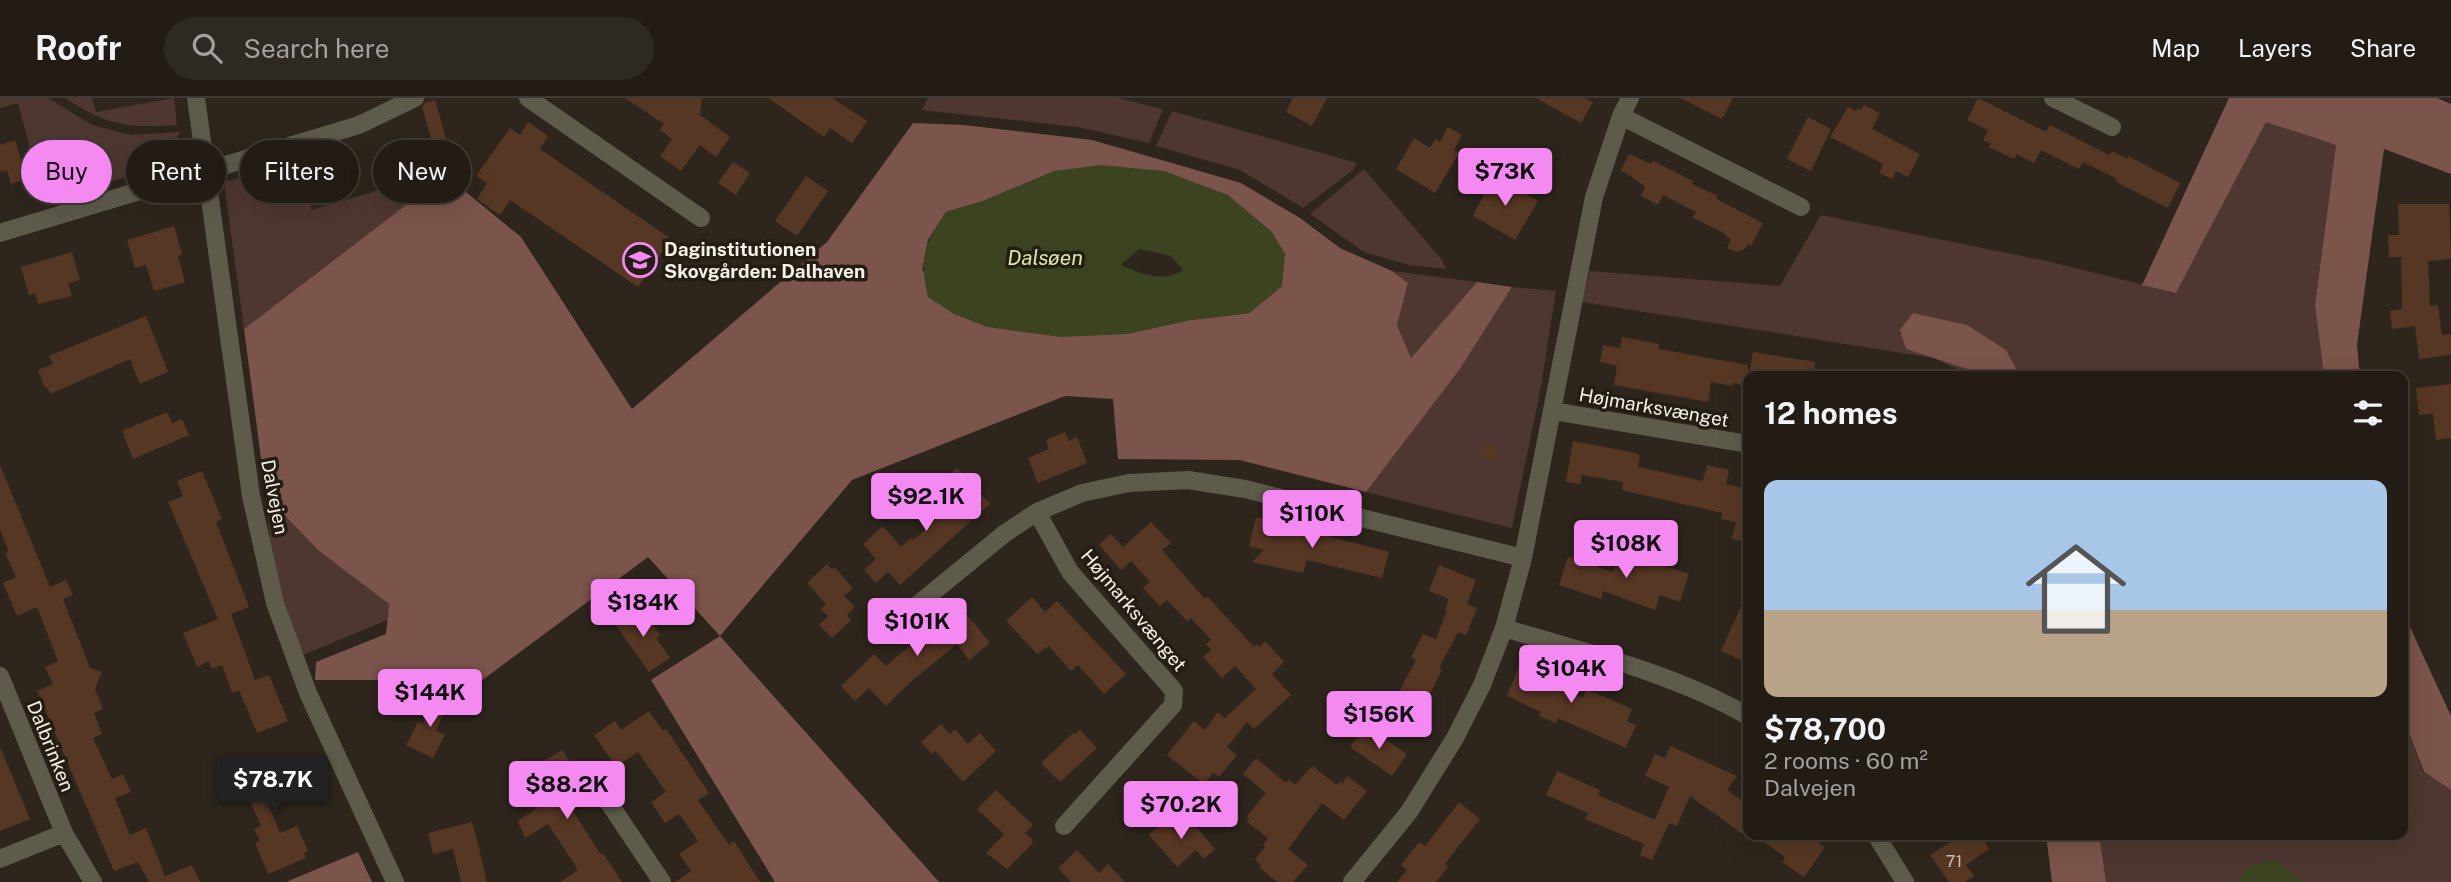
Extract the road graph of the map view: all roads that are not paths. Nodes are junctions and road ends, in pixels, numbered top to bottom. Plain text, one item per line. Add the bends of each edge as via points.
1 (196, 98) edge
2 (415, 98) edge
3 (528, 98) edge
4 (1630, 98) edge
5 (2053, 98) edge
6 (1621, 116) junction
7 (2112, 127) dead end
8 (202, 140) edge
9 (226, 164) edge
10 (126, 194) edge
11 (211, 203) edge
12 (1801, 207) dead end
13 (701, 218) dead end
14 (0, 233) edge
15 (1552, 411) junction
16 (1743, 443) edge
17 (1037, 512) junction
18 (1523, 558) junction
19 (1504, 628) junction
20 (883, 633) dead end
21 (0, 676) edge
22 (1743, 713) edge
23 (607, 800) dead end
24 (1064, 826) dead end
25 (64, 833) junction
26 (1879, 840) edge
27 (0, 859) edge
28 (93, 882) edge
29 (395, 882) edge
30 (662, 882) edge
31 (1352, 882) edge
32 (1905, 882) edge

1 - 8 street, Dalvejen
2 - 9 street via 359,125
3 - 13 street
4 - 6 street, Højmarksvænget
5 - 7 street
6 - 12 street
6 - 15 street, Højmarksvænget via 1594,197
10 - 14 street
11 - 29 street, Dalvejen via 251,496 275,603 308,693
15 - 16 street, Højmarksvænget
15 - 18 street, Højmarksvænget
17 - 18 street via 1082,493 1129,483 1188,480 1245,489
17 - 20 street
17 - 24 street, Højmarksvænget via 1070,572 1174,691 1172,705
18 - 19 street, Højmarksvænget
19 - 22 street via 1668,677
19 - 31 street, Højmarksvænget via 1455,738 1409,812
21 - 25 street, Dalbrinken
23 - 30 street
25 - 27 street
25 - 28 street, Dalbrinken
26 - 32 street

